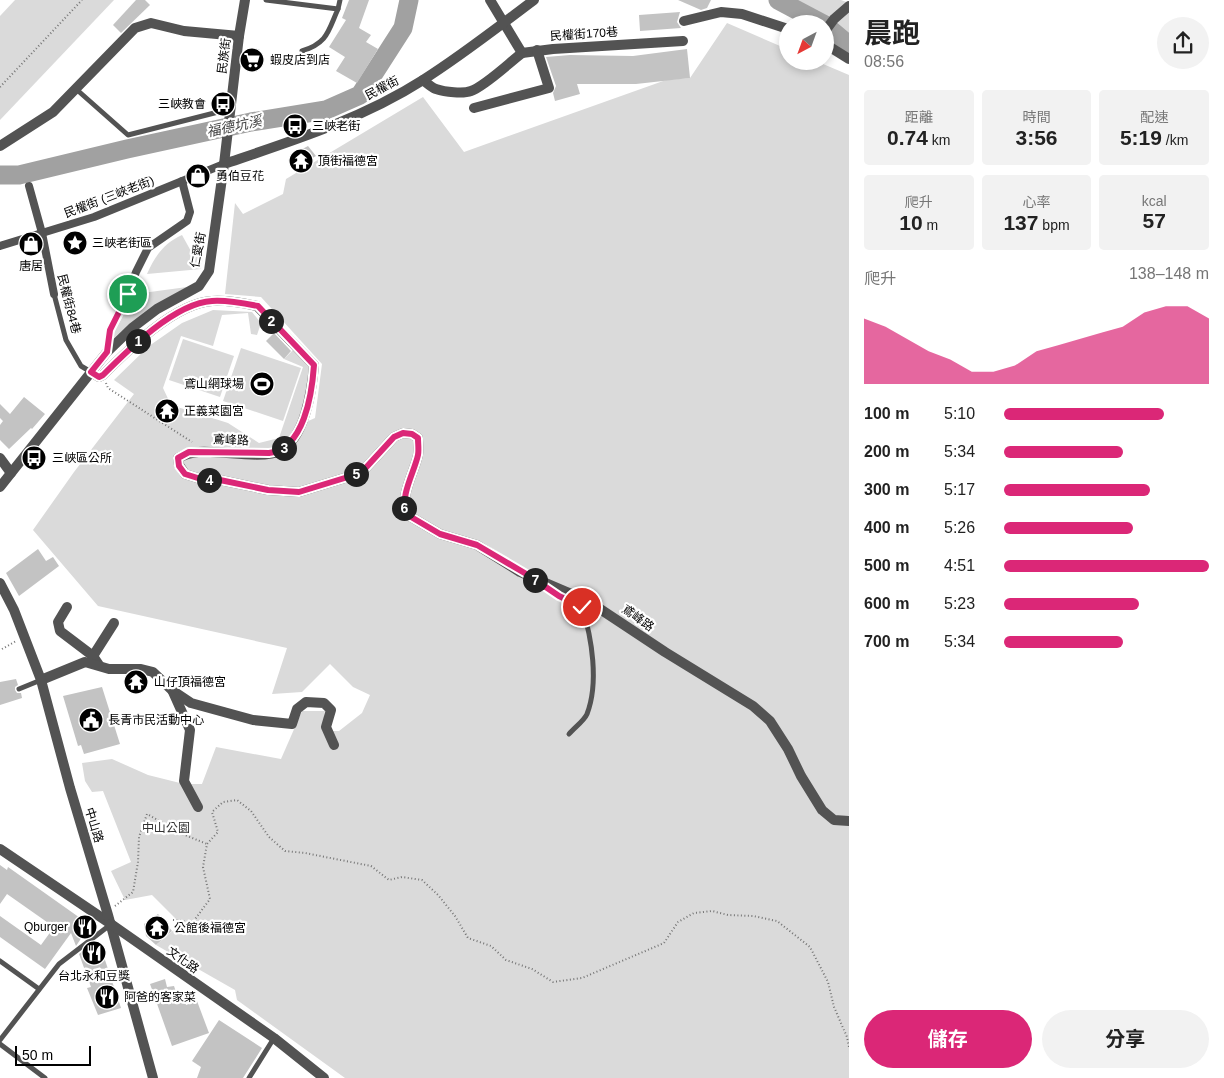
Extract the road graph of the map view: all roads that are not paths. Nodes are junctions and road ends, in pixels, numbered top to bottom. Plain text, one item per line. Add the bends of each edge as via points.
1 (245, 0) edge
2 (266, 0) edge
3 (340, 0) edge
4 (490, 0) edge
5 (534, 0) edge
6 (849, 6) edge
7 (338, 9) junction
8 (834, 19) edge
9 (684, 21) dead end
10 (503, 24) junction
11 (779, 27) edge
12 (239, 36) junction
13 (683, 41) dead end
14 (537, 50) junction
15 (834, 50) edge
16 (302, 51) dead end
17 (522, 53) junction
18 (849, 59) edge
19 (423, 80) junction
20 (76, 89) junction
21 (474, 108) dead end
22 (230, 112) junction
23 (228, 143) joint
24 (0, 146) edge
25 (224, 164) junction
26 (182, 181) junction
27 (29, 186) dead end
28 (42, 233) junction
29 (0, 246) edge
30 (54, 294) joint
31 (107, 352) junction
32 (91, 372) junction
33 (0, 458) edge
34 (11, 473) junction
35 (0, 487) edge
36 (528, 575) junction
37 (0, 583) edge
38 (67, 606) dead end
39 (114, 623) dead end
40 (93, 656) junction
41 (99, 665) junction
42 (41, 680) junction
43 (19, 689) dead end
44 (173, 691) junction
45 (569, 734) dead end
46 (334, 745) dead end
47 (198, 807) dead end
48 (848, 820) edge
49 (0, 849) edge
50 (109, 919) junction
51 (0, 961) edge
52 (39, 989) junction
53 (274, 1038) junction
54 (0, 1040) edge
55 (0, 1044) edge
56 (45, 1078) edge
57 (153, 1078) edge
58 (249, 1078) edge
59 (324, 1078) edge

1 - 12 street, 民族街
2 - 7 lane
3 - 7 lane
4 - 10 street
5 - 10 street, 民權街
6 - 8 street
7 - 16 lane via 325,39
9 - 11 street via 721,12 742,14
10 - 17 street
10 - 19 street, 民權街
12 - 20 street via 184,31 151,23 135,28
12 - 22 street, 民族街
13 - 14 street, 民權街170巷
14 - 17 street, 民權街170巷
14 - 21 street via 548,88
15 - 18 street
17 - 19 street via 490,80 471,91 436,89
19 - 25 street, 民權街 via 318,132
20 - 22 lane via 128,135
20 - 24 street via 47,116
22 - 23 street, 民族街
23 - 25 street, 仁愛街
25 - 26 street, 民權街 (三峽老街)
25 - 31 street, 仁愛街 via 209,271 199,286 157,309
26 - 28 street, 民權街 (三峽老街) via 94,217
26 - 31 street, 仁愛街 via 190,212 187,221 148,248 110,330
27 - 28 street, 民權街84巷
28 - 29 street, 民權街 (三峽老街)
28 - 30 street, 民權街84巷
30 - 32 lane, 民權街84巷 via 66,340 81,366
31 - 32 street, 仁愛街
32 - 34 street, 仁愛街
32 - 36 street, 鳶峰路 via 99,377 103,375 141,338 188,308 211,300 258,306 314,365 310,397 295,437 279,452 189,452 178,458 185,474 204,480 299,492 361,473 394,437 412,434 418,438 418,453 406,496 406,514 440,534 477,545
33 - 34 street
34 - 35 street, 仁愛街
36 - 45 lane via 582,607 589,629 592,691 587,716
36 - 48 street, 鳶峰路 via 588,601 753,706 770,722 788,749 822,810 834,820
37 - 42 street, 中山路
38 - 40 street via 58,622 60,631
39 - 40 street
40 - 41 street
41 - 42 street via 85,662
41 - 44 street via 109,669 153,672
42 - 43 lane
42 - 50 street, 中山路
44 - 46 street via 191,703 233,715 292,724 298,709 306,702 324,703 331,710 326,727
44 - 47 street via 190,730 184,781
49 - 50 street, 文化路
50 - 52 lane via 59,964
50 - 53 street, 文化路
50 - 57 street, 中山路
51 - 52 lane
52 - 54 lane
53 - 58 lane
53 - 59 street, 文化路
55 - 56 lane

